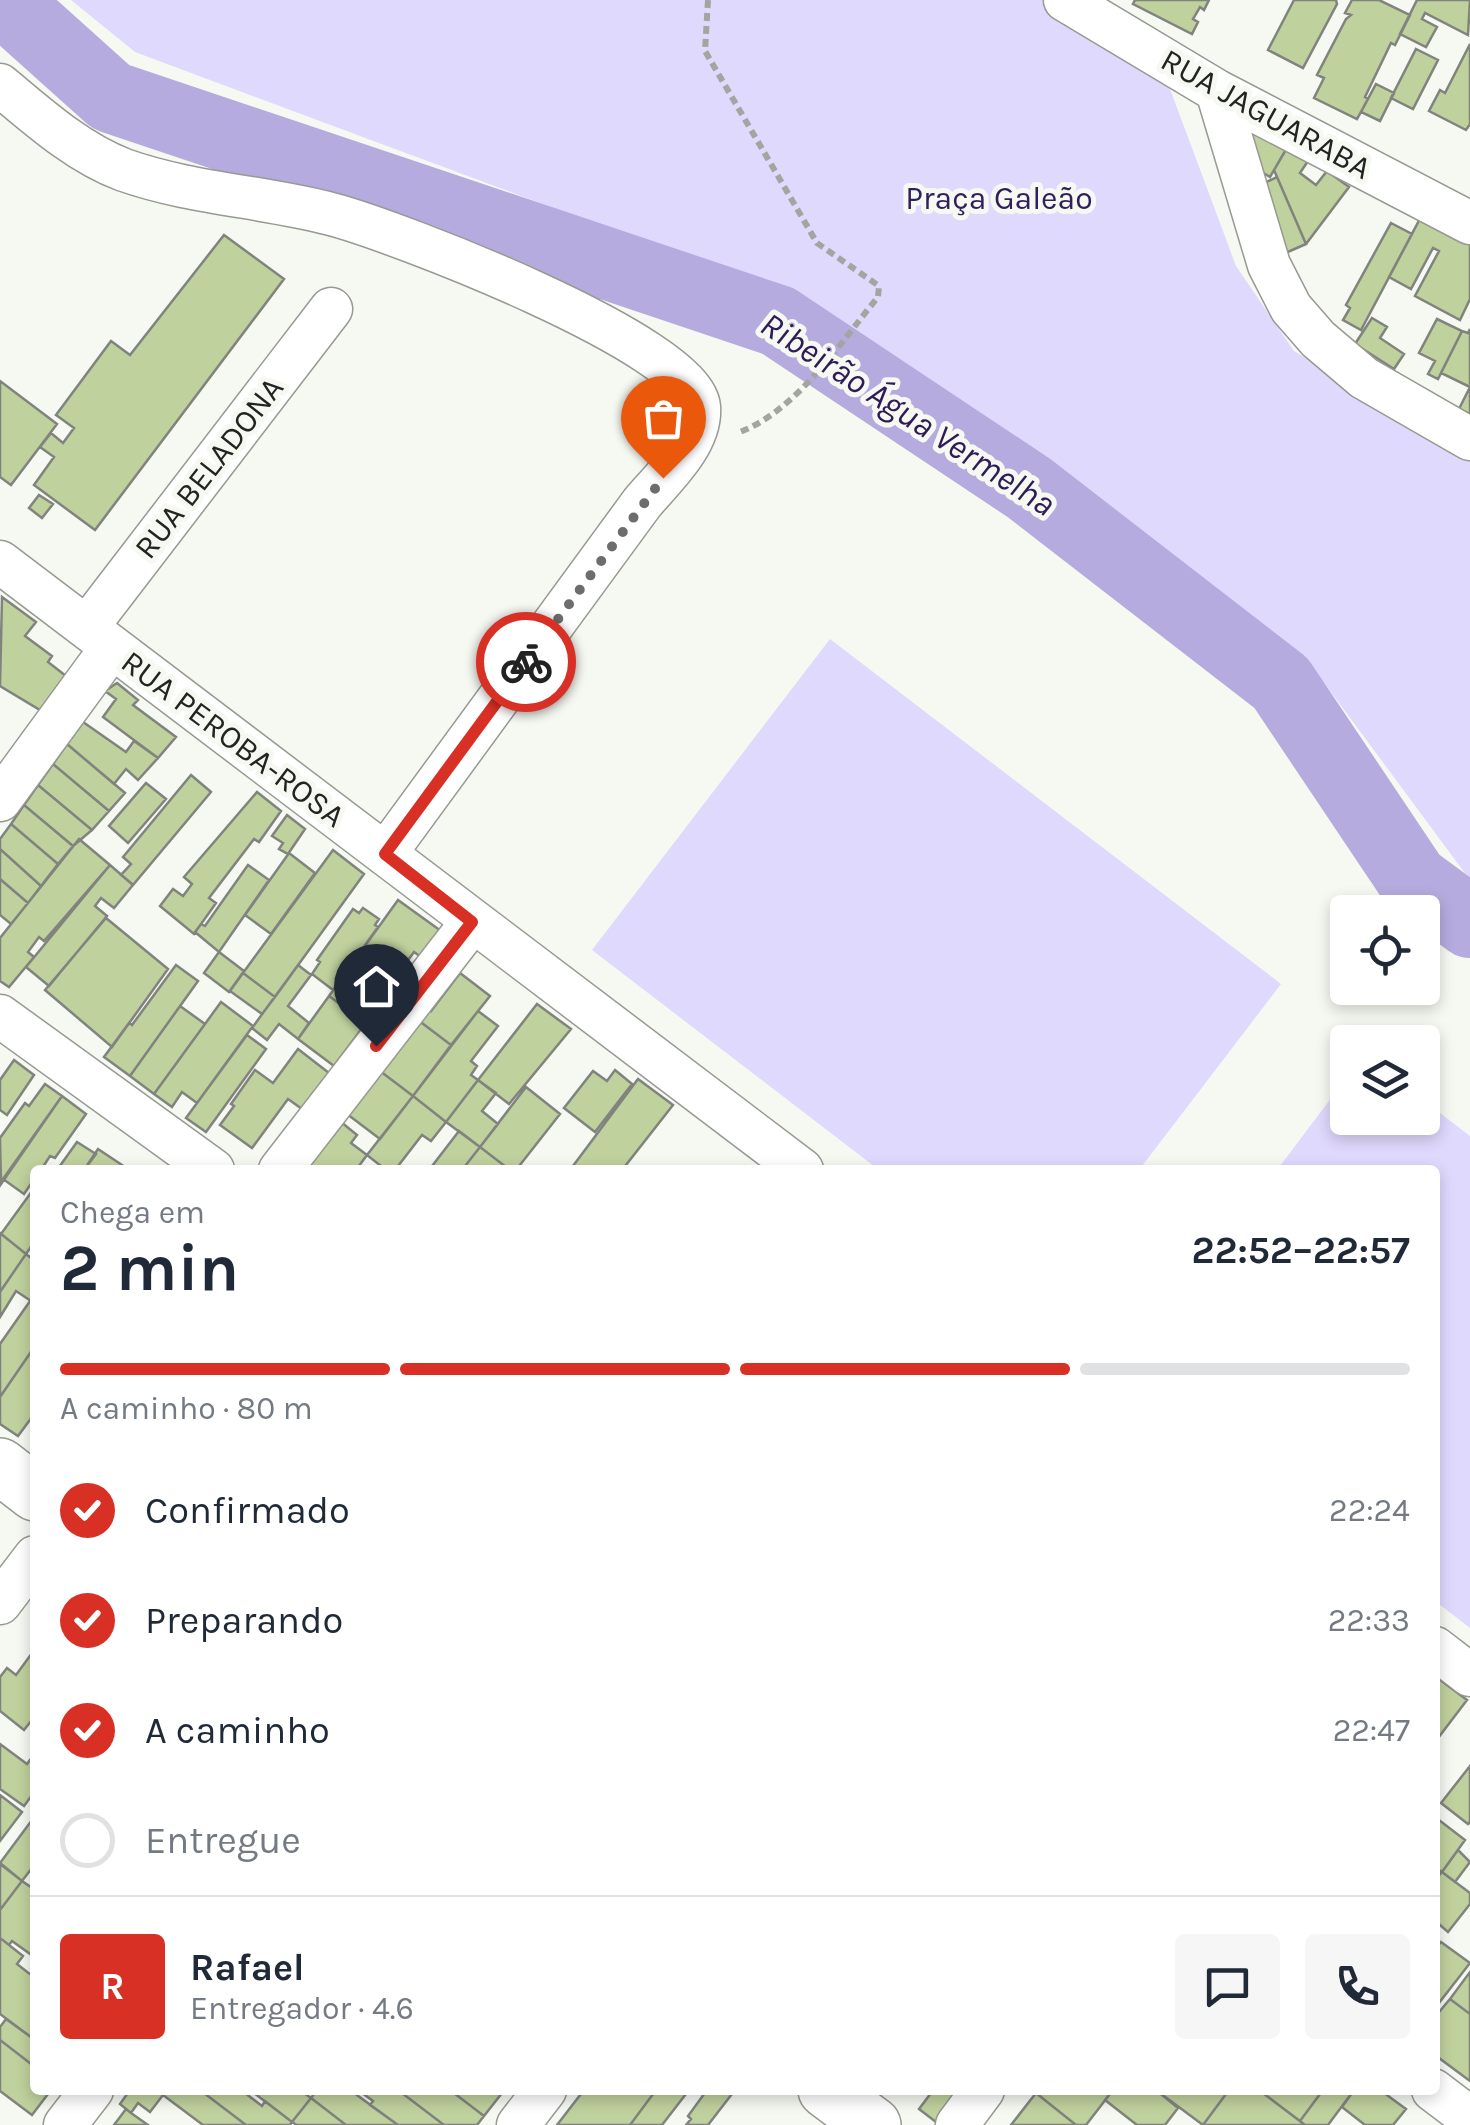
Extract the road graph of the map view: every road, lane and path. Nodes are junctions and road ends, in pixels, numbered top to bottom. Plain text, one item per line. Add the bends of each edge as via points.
1 (708, 0) edge
2 (1066, 0) edge
3 (0, 84) edge
4 (1217, 91) junction
5 (1470, 223) edge
6 (331, 309) dead end
7 (1470, 440) edge
8 (684, 452) junction
9 (0, 562) edge
10 (100, 637) junction
11 (0, 800) edge
12 (385, 854) junction
13 (472, 922) junction
14 (0, 1016) edge
15 (205, 1165) edge
16 (284, 1165) edge
17 (795, 1165) edge
18 (0, 1466) edge
19 (30, 1489) edge
20 (30, 1564) edge
21 (0, 1603) edge
22 (1440, 1652) edge
23 (1470, 1675) edge
24 (88, 2095) edge
25 (541, 2095) edge
26 (833, 2095) edge
27 (979, 2095) edge
28 (65, 2125) edge
29 (518, 2125) edge
30 (873, 2125) edge
31 (957, 2125) edge

1 - 8 path via 706,51 817,243 879,286 878,297 798,392 762,424
2 - 4 street, RUA JAGUARABA
3 - 8 street via 70,141 120,168 178,187 328,213 394,232 574,310 694,389 696,427
4 - 5 street, RUA JAGUARABA
4 - 7 street via 1269,266 1291,308 1364,378
6 - 10 street, RUA BELADONA
8 - 12 street
9 - 10 street, RUA PEROBA-ROSA
10 - 11 street, RUA BELADONA
10 - 12 street, RUA PEROBA-ROSA
12 - 13 street, RUA PEROBA-ROSA
13 - 16 street
13 - 17 street, RUA PEROBA-ROSA
14 - 15 street
18 - 19 street
20 - 21 street
22 - 23 street
24 - 28 street
25 - 29 street
26 - 30 street
27 - 31 street

